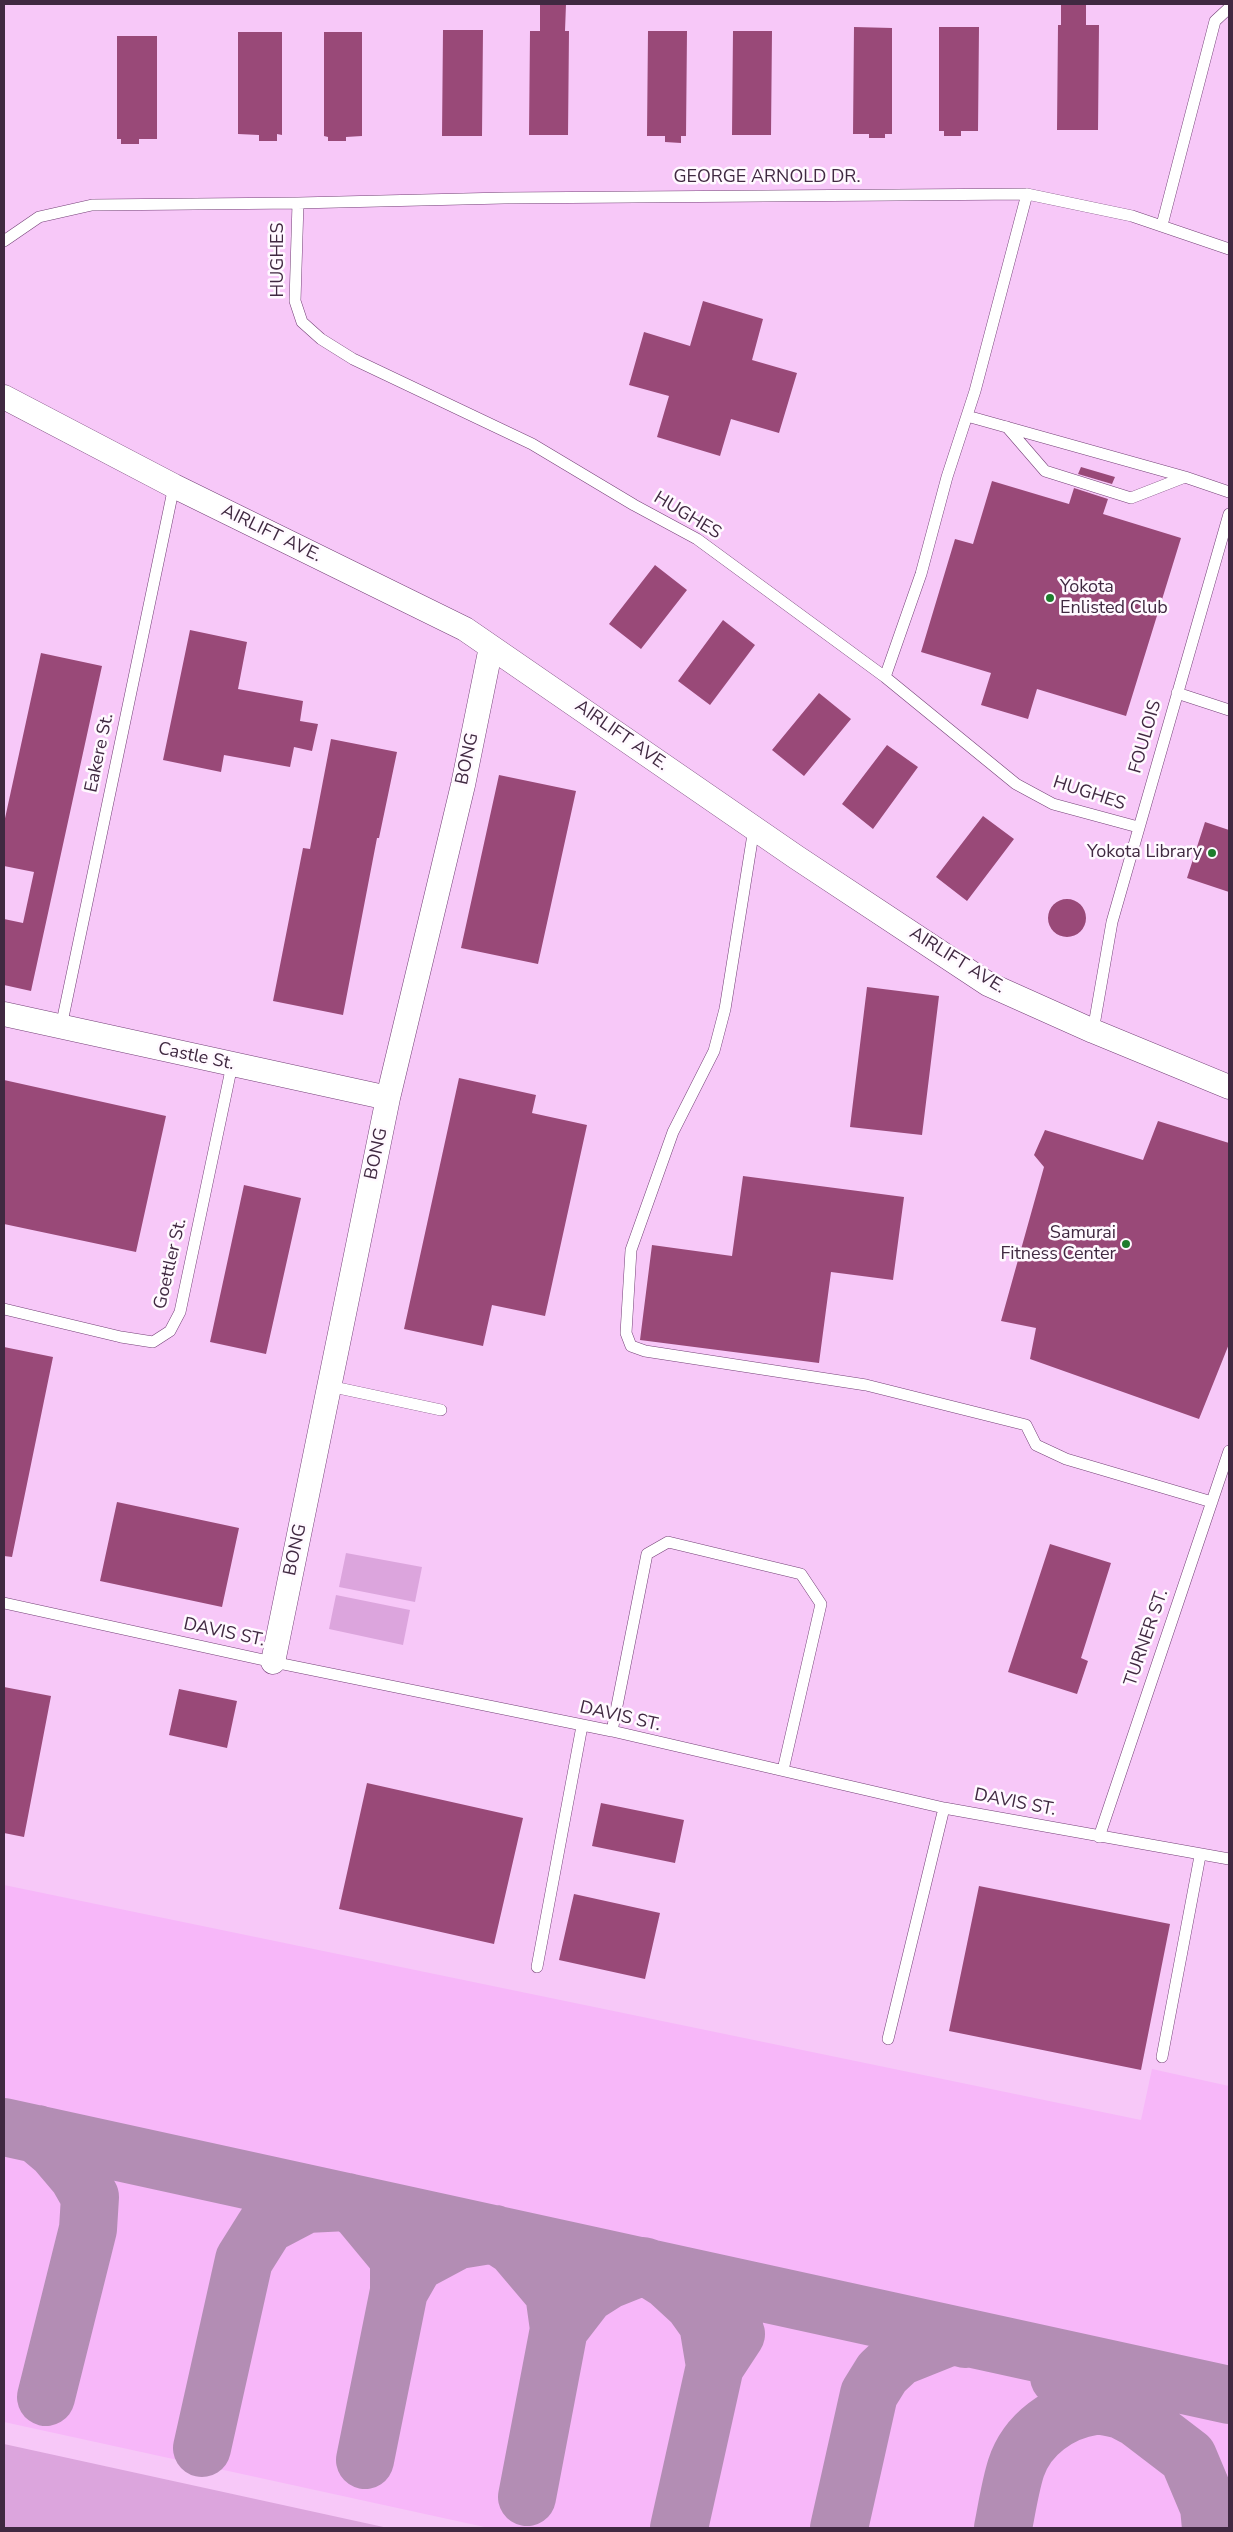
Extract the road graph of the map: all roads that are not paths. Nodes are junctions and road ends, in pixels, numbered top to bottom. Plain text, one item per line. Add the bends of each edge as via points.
1 (1229, 8) edge
2 (1027, 194) junction
3 (298, 203) junction
4 (1162, 225) junction
5 (4, 241) edge
6 (1229, 249) edge
7 (4, 397) edge
8 (967, 416) junction
9 (1006, 427) junction
10 (1185, 477) junction
11 (174, 486) junction
12 (1229, 492) edge
13 (1229, 514) edge
14 (491, 647) junction
15 (885, 677) junction
16 (1177, 693) junction
17 (1229, 710) edge
18 (1138, 827) junction
19 (754, 828) junction
20 (4, 1014) edge
21 (61, 1027) junction
22 (1093, 1031) junction
23 (232, 1065) junction
24 (1229, 1087) edge
25 (388, 1098) junction
26 (4, 1309) edge
27 (330, 1386) junction
28 (442, 1410) dead end
29 (1229, 1451) edge
30 (1212, 1502) junction
31 (4, 1603) edge
32 (273, 1662) junction
33 (582, 1726) junction
34 (612, 1731) junction
35 (783, 1770) junction
36 (944, 1808) junction
37 (1099, 1837) junction
38 (1200, 1856) junction
39 (1229, 1859) edge
40 (537, 1967) dead end
41 (888, 2039) dead end
42 (1162, 2057) dead end

1 - 4 lane via 1216,21
2 - 3 lane, GEORGE ARNOLD DR.
2 - 4 lane, GEORGE ARNOLD DR.
2 - 8 lane
3 - 5 lane, GEORGE ARNOLD DR. via 92,205 39,217
3 - 15 lane, HUGHES via 295,301 302,322 320,340 353,359 532,444 697,539
4 - 6 lane, GEORGE ARNOLD DR.
7 - 11 street, AIRLIFT AVE.
8 - 9 lane
8 - 15 lane via 921,574
9 - 10 lane
9 - 10 lane via 1045,471 1131,498
10 - 12 lane
11 - 14 street, AIRLIFT AVE. via 465,629
11 - 21 lane, Eakere St.
13 - 16 lane, FOULOIS
14 - 19 street, AIRLIFT AVE.
14 - 25 street, BONG via 463,785
15 - 18 lane, HUGHES via 1016,784 1053,804
16 - 17 lane
16 - 18 lane, FOULOIS
18 - 22 lane, FOULOIS via 1112,922
19 - 22 street, AIRLIFT AVE. via 988,984
19 - 30 lane via 725,1009 714,1051 673,1132 631,1250 626,1333 630,1346 866,1385 1026,1425 1036,1445 1066,1459
20 - 21 street, Castle St.
21 - 23 street, Castle St.
22 - 24 street, AIRLIFT AVE.
23 - 25 street, Castle St.
23 - 26 lane, Goettler St. via 180,1312 170,1331 153,1342
25 - 27 street, BONG
27 - 28 lane
27 - 32 street, BONG
29 - 30 lane, TURNER ST.
30 - 37 lane, TURNER ST.
31 - 32 lane, DAVIS ST.
32 - 33 lane, DAVIS ST.
33 - 34 lane, DAVIS ST.
33 - 40 lane
34 - 35 lane, DAVIS ST.
34 - 35 lane via 647,1554 668,1542 802,1574 821,1604
35 - 36 lane, DAVIS ST.
36 - 37 lane, DAVIS ST.
36 - 41 lane
37 - 38 lane, DAVIS ST.
38 - 39 lane, DAVIS ST.
38 - 42 lane

